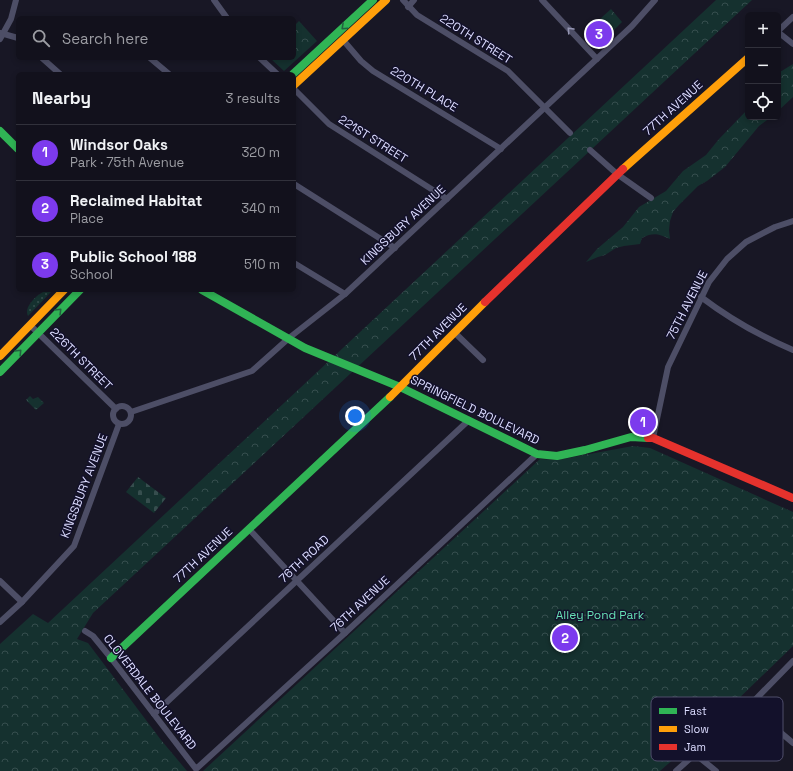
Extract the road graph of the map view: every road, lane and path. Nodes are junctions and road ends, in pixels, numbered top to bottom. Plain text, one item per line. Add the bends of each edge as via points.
1 (16, 0) edge
2 (214, 0) edge
3 (373, 0) edge
4 (386, 0) edge
5 (403, 0) edge
6 (414, 0) edge
7 (542, 0) edge
8 (655, 0) edge
9 (408, 7) junction
10 (226, 16) edge
11 (793, 17) edge
12 (781, 28) edge
13 (781, 34) edge
14 (1, 35) edge
15 (16, 38) edge
16 (343, 40) junction
17 (793, 44) edge
18 (597, 59) junction
19 (44, 60) edge
20 (152, 60) edge
21 (262, 60) edge
22 (745, 61) edge
23 (58, 72) edge
24 (167, 72) edge
25 (275, 72) edge
26 (295, 72) edge
27 (296, 83) edge
28 (296, 91) edge
29 (546, 107) junction
30 (0, 131) edge
31 (570, 133) dead end
32 (16, 147) edge
33 (501, 149) junction
34 (590, 150) dead end
35 (617, 174) junction
36 (296, 185) edge
37 (651, 198) dead end
38 (447, 199) junction
39 (793, 221) edge
40 (395, 248) junction
41 (296, 264) edge
42 (62, 292) edge
43 (78, 292) edge
44 (206, 292) edge
45 (345, 294) junction
46 (701, 297) junction
47 (30, 325) junction
48 (38, 332) junction
49 (454, 332) junction
50 (289, 338) junction
51 (793, 350) edge
52 (0, 356) edge
53 (484, 360) dead end
54 (0, 372) edge
55 (400, 387) junction
56 (116, 408) junction
57 (131, 412) junction
58 (469, 420) junction
59 (119, 424) junction
60 (653, 438) junction
61 (537, 454) junction
62 (793, 498) edge
63 (249, 529) junction
64 (0, 580) edge
65 (297, 581) junction
66 (22, 602) junction
67 (0, 622) edge
68 (84, 631) dead end
69 (345, 633) junction
70 (111, 658) junction
71 (793, 661) edge
72 (758, 697) edge
73 (154, 714) junction
74 (783, 735) edge
75 (793, 743) edge
76 (687, 761) edge
77 (704, 761) edge
78 (196, 769) joint
79 (676, 771) edge
80 (716, 771) edge

1 - 14 street via 11,19
2 - 10 street
3 -> 26 main road
4 - 16 main road
5 - 9 street, 220TH STREET
6 - 9 street
18 -> 7 street
8 - 18 street, KINGSBURY AVENUE
9 - 29 street, 220TH STREET via 416,16 508,71
11 - 12 street
13 - 17 street
14 - 15 street
16 - 27 main road
16 - 33 street, 220TH PLACE via 373,71
18 - 29 street, KINGSBURY AVENUE
19 - 23 street
20 - 24 street
21 - 25 street
22 - 35 main road, 77TH AVENUE
28 - 38 street, 221ST STREET via 329,124
29 - 31 street, 220TH STREET
29 - 33 street, KINGSBURY AVENUE
30 - 32 main road
33 - 38 street, KINGSBURY AVENUE
34 - 35 street
35 - 37 street
35 - 49 main road, 77TH AVENUE
36 - 40 street
38 - 40 street, KINGSBURY AVENUE
39 - 46 street, 75TH AVENUE via 760,234 738,249 715,274
40 - 45 street, KINGSBURY AVENUE
41 - 45 street
42 - 47 main road
48 -> 43 main road
44 - 50 main road, SPRINGFIELD BOULEVARD
45 - 50 street, KINGSBURY AVENUE
46 - 51 street via 750,330
46 - 60 street, 75TH AVENUE via 668,367
47 - 48 street, 226TH STREET
47 - 52 main road
54 -> 48 main road
48 - 56 street, 226TH STREET
49 - 53 street
49 - 55 main road, 77TH AVENUE
50 - 55 main road, SPRINGFIELD BOULEVARD via 305,348
50 - 57 street, KINGSBURY AVENUE via 252,371
55 - 58 main road, SPRINGFIELD BOULEVARD
55 - 63 main road, 77TH AVENUE
56 - 57 street via 126,407
56 - 59 street via 113,418
57 - 59 street via 129,421
58 - 61 main road, SPRINGFIELD BOULEVARD
58 - 65 street, 76TH ROAD
59 - 66 street, KINGSBURY AVENUE via 74,546
60 - 61 main road, SPRINGFIELD BOULEVARD via 632,437 557,456
60 - 62 main road, SPRINGFIELD BOULEVARD
61 - 69 street, 76TH AVENUE
63 - 65 street
63 - 70 main road, 77TH AVENUE
64 - 66 street
65 - 69 street
65 - 73 street, 76TH ROAD
66 - 67 street, KINGSBURY AVENUE
68 - 70 street, CLOVERDALE BOULEVARD via 93,636
69 - 78 street, 76TH AVENUE
70 - 73 street, CLOVERDALE BOULEVARD
71 - 72 street
73 - 78 street, CLOVERDALE BOULEVARD
74 - 75 street
76 - 79 street
77 - 80 street

